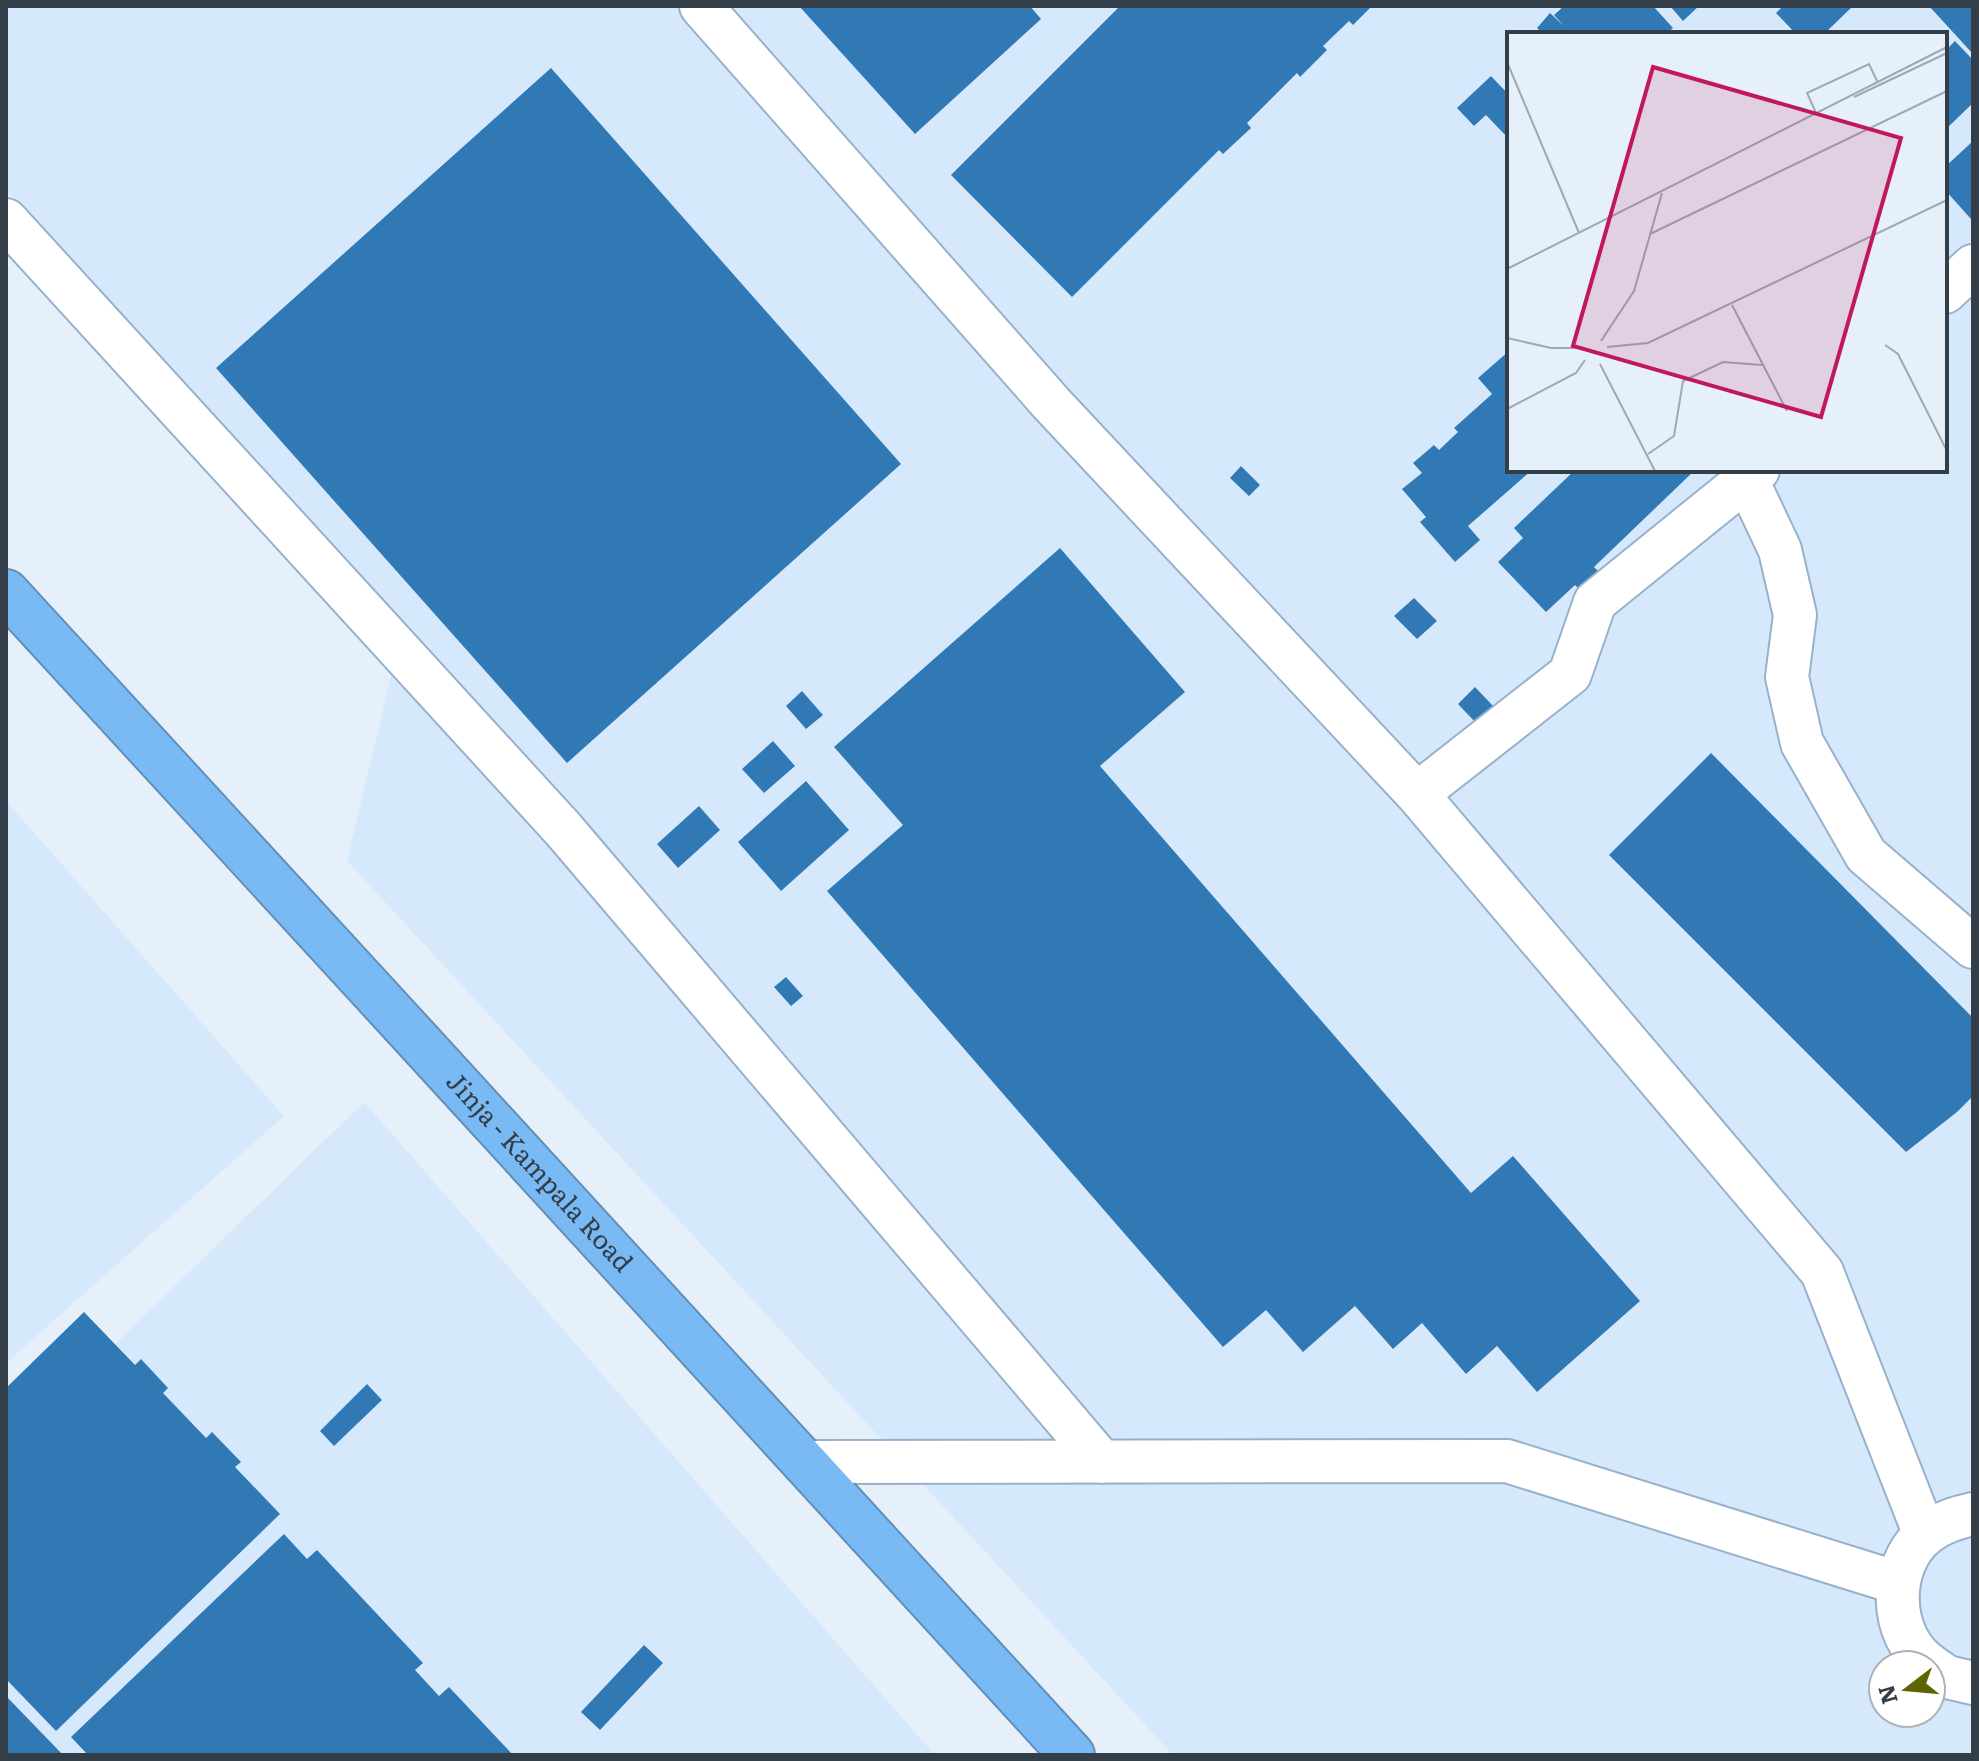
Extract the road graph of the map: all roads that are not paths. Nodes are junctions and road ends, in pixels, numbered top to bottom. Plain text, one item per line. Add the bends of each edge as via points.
1 (701, 6) edge
2 (6, 220) edge
3 (1973, 266) edge
4 (1947, 290) edge
5 (1752, 475) edge
6 (6, 592) edge
7 (1417, 794) junction
8 (1973, 947) edge
9 (807, 1462) junction
10 (1102, 1462) junction
11 (1973, 1514) edge
12 (1925, 1535) junction
13 (1898, 1583) junction
14 (1915, 1649) edge
15 (1947, 1677) edge
16 (1973, 1683) edge
17 (1072, 1755) edge

1 - 7 lane via 1051,403
2 - 10 lane via 563,829
3 - 4 lane
5 - 7 lane via 1595,602 1570,674
5 - 8 lane via 1780,550 1795,615 1787,677 1802,743 1866,855
6 - 9 highway, Jinja - Kampala Road
7 - 12 lane via 1822,1272
9 - 10 lane
9 - 17 highway, Jinja - Kampala Road
10 - 13 lane via 1507,1461
11 - 12 lane via 1949,1519
12 - 13 lane via 1908,1556
13 - 14 lane via 1898,1611
15 - 16 lane

